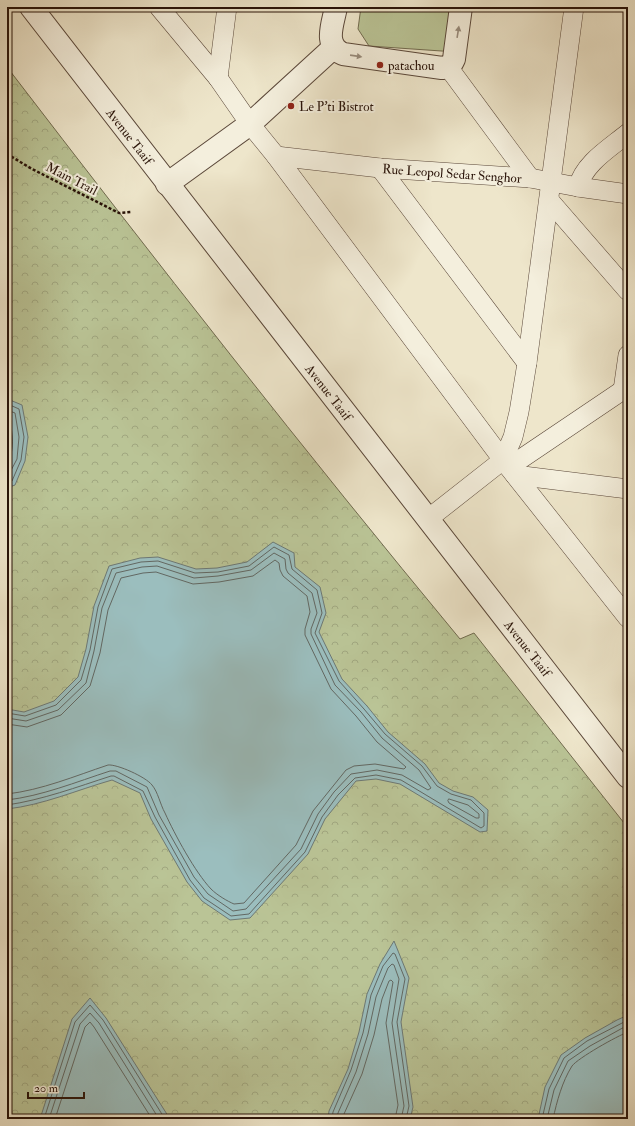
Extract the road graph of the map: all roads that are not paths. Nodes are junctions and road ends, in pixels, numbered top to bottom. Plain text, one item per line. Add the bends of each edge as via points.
1 (31, 7) edge
2 (159, 7) edge
3 (227, 7) edge
4 (336, 7) edge
5 (462, 7) edge
6 (574, 7) edge
7 (334, 48) junction
8 (448, 67) junction
9 (218, 78) junction
10 (250, 124) junction
11 (628, 133) edge
12 (276, 156) junction
13 (380, 168) junction
14 (530, 178) junction
15 (167, 184) junction
16 (578, 187) junction
17 (550, 191) junction
18 (628, 194) edge
19 (628, 291) edge
20 (628, 355) edge
21 (527, 363) junction
22 (625, 390) edge
23 (509, 467) junction
24 (627, 491) edge
25 (428, 519) junction
26 (628, 618) edge
27 (628, 777) edge

1 - 15 street, Avenue Taaif
2 - 9 street
3 - 9 street
4 - 7 street via 330,39
8 -> 5 street via 454,59
6 - 17 street
7 -> 8 street via 343,54
7 - 10 street
8 - 14 street
9 - 10 street
10 - 12 street
10 - 15 street
11 - 16 street via 589,166 580,177
12 - 13 street, Rue Leopol Sedar Senghor
12 - 23 street
13 - 14 street, Rue Leopol Sedar Senghor
13 - 21 street
14 - 17 street, Rue Leopol Sedar Senghor
15 - 25 street, Avenue Taaif
16 - 17 street, Rue Leopol Sedar Senghor
16 - 18 street, Rue Leopol Sedar Senghor
17 - 19 street
17 - 21 street
20 - 22 street
21 - 23 street
22 - 23 street
23 - 24 street
23 - 25 street
23 - 26 street
25 - 27 street, Avenue Taaif

